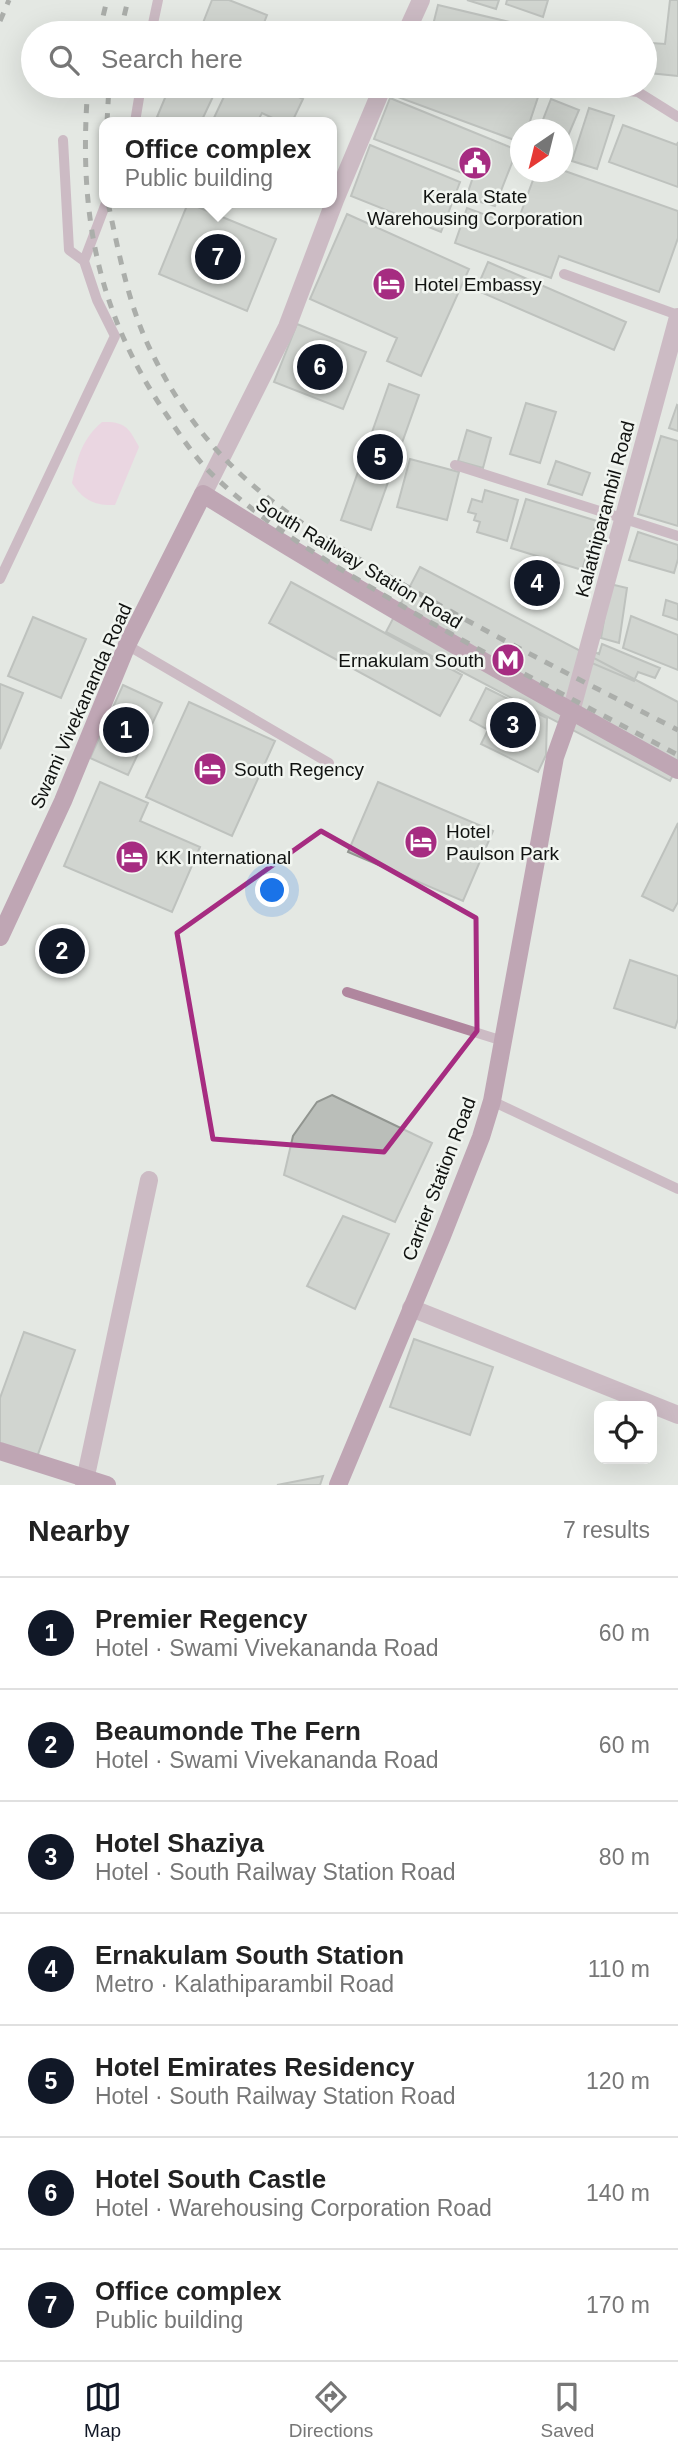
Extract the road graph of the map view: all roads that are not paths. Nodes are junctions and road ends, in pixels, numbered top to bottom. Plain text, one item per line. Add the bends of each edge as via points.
1 (158, 0) edge
2 (421, 0) edge
3 (154, 21) edge
4 (411, 21) edge
5 (139, 98) edge
6 (378, 98) edge
7 (648, 98) edge
8 (136, 117) edge
9 (678, 117) edge
10 (63, 140) dead end
11 (337, 195) edge
12 (104, 208) edge
13 (332, 208) edge
14 (83, 261) junction
15 (564, 274) dead end
16 (678, 316) edge
17 (455, 465) dead end
18 (203, 494) junction
19 (625, 519) junction
20 (678, 536) edge
21 (0, 579) edge
22 (127, 645) junction
23 (571, 712) junction
24 (328, 762) dead end
25 (678, 770) edge
26 (0, 937) edge
27 (347, 992) dead end
28 (503, 1041) junction
29 (492, 1101) junction
30 (149, 1180) dead end
31 (678, 1189) edge
32 (411, 1308) junction
33 (678, 1415) edge
34 (0, 1451) edge
35 (86, 1482) edge
36 (107, 1485) edge
37 (338, 1485) edge

1 - 3 lane
2 - 4 street
5 - 8 lane
6 - 11 street
7 - 9 lane
10 - 14 lane via 69,250
12 - 14 lane
13 - 18 street via 286,327
14 - 21 lane via 115,336
15 - 16 lane
16 - 19 street, Kalathiparambil Road
17 - 19 lane
18 - 22 street, Swami Vivekananda Road
18 - 23 street, South Railway Station Road via 331,574
19 - 20 lane
19 - 23 street, Kalathiparambil Road
22 - 24 lane
22 - 26 street, Swami Vivekananda Road
23 - 25 street, South Railway Station Road
23 - 28 street, Carrier Station Road via 555,757
27 - 28 lane
28 - 29 street, Carrier Station Road
29 - 31 lane
29 - 32 street, Carrier Station Road
30 - 35 street
32 - 33 street
32 - 37 street, Carrier Station Road
34 - 35 street
35 - 36 street

